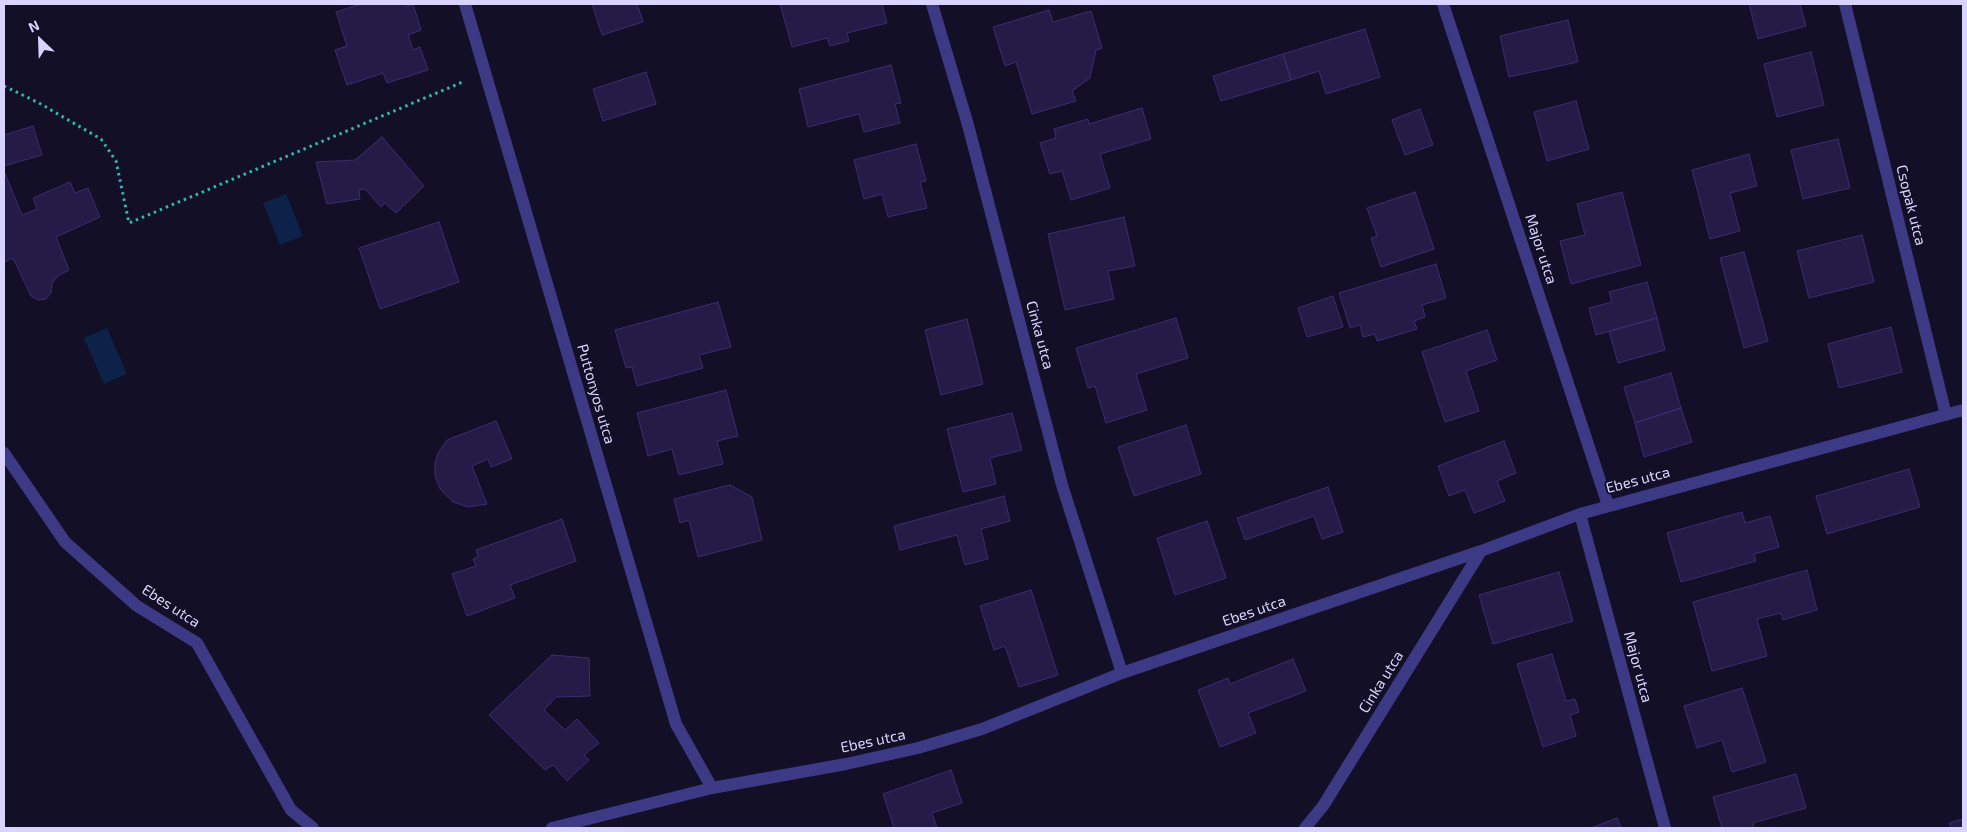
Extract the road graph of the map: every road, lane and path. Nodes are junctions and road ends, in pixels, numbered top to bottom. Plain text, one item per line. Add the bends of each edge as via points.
1 (465, 4) edge
2 (932, 4) edge
3 (1443, 4) edge
4 (1845, 4) edge
5 (484, 73) junction
6 (4, 86) edge
7 (1963, 410) edge
8 (1946, 415) junction
9 (4, 453) edge
10 (1608, 505) junction
11 (1580, 514) junction
12 (1481, 551) junction
13 (1122, 673) junction
14 (712, 788) junction
15 (312, 828) edge
16 (552, 828) edge
17 (1305, 828) edge
18 (1665, 828) edge

1 - 5 street, Puttonyos utca
2 - 13 street, Cinka utca via 968,125 1062,485
3 - 10 street, Major utca
4 - 8 street, Csopak utca
5 - 6 path via 129,223 116,161 101,138
5 - 14 street, Puttonyos utca via 676,724
7 - 8 street, Ebes utca
8 - 10 street, Ebes utca
9 - 15 street, Ebes utca via 65,542 137,606 197,643 290,810
10 - 11 street, Ebes utca
11 - 12 street, Ebes utca
11 - 18 street, Major utca
12 - 13 street, Ebes utca
12 - 17 street, Cinka utca via 1323,806
13 - 14 street, Ebes utca via 982,729 918,748
14 - 16 street, Ebes utca

